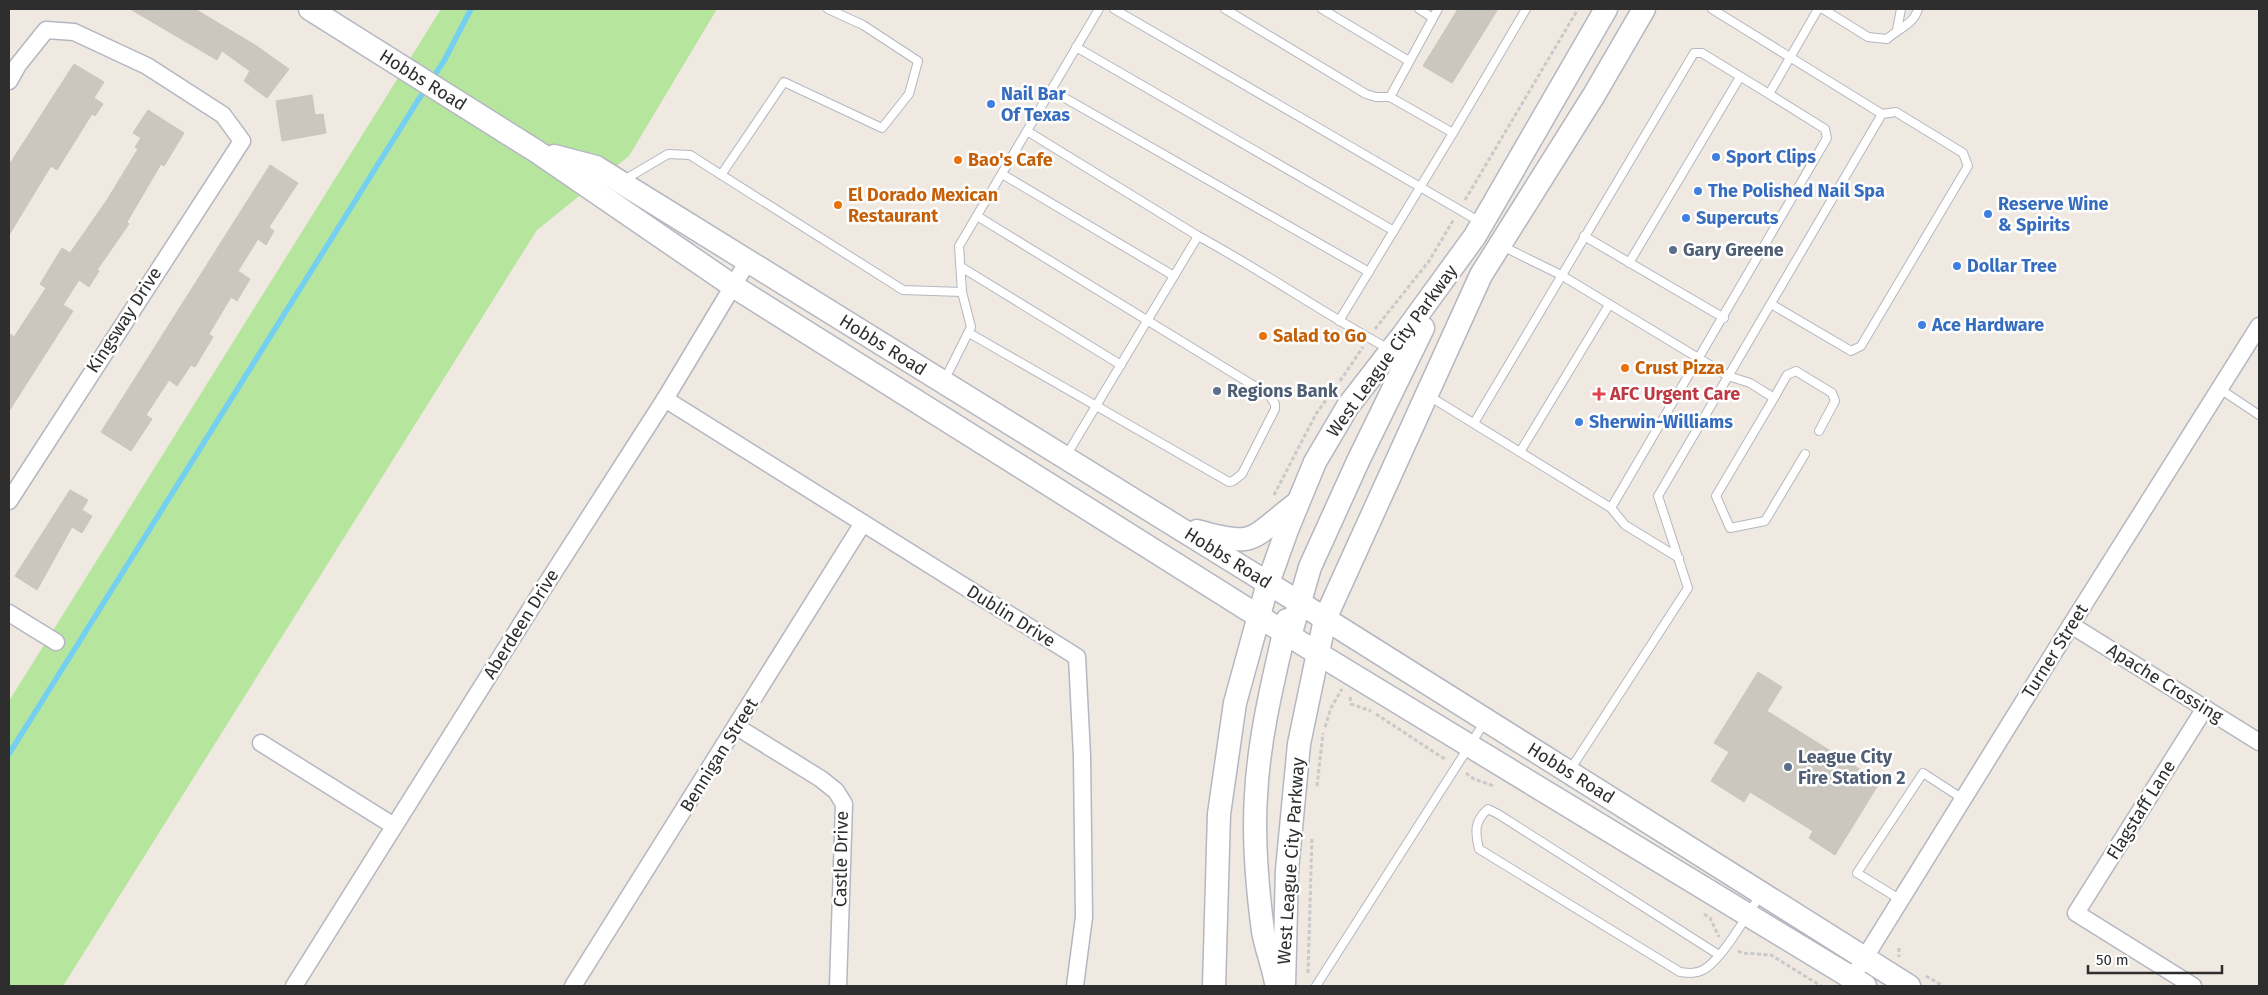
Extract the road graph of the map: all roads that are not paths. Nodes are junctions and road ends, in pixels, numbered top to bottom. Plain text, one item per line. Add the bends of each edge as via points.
1 (310, 9) edge
2 (828, 9) edge
3 (1099, 9) edge
4 (1114, 9) edge
5 (1225, 9) edge
6 (1322, 9) edge
7 (1419, 9) edge
8 (1438, 9) edge
9 (1526, 9) edge
10 (1606, 9) edge
11 (1644, 9) edge
12 (1712, 9) edge
13 (1818, 9) edge
14 (1823, 9) edge
15 (1901, 9) edge
16 (1918, 9) edge
17 (1433, 18) junction
18 (1897, 30) junction
19 (1076, 47) junction
20 (1789, 57) junction
21 (1410, 61) junction
22 (1740, 77) junction
23 (9, 80) edge
24 (1051, 90) junction
25 (1769, 94) junction
26 (1390, 97) junction
27 (1882, 114) junction
28 (1027, 131) junction
29 (1453, 133) junction
30 (536, 151) junction
31 (1002, 174) junction
32 (720, 175) junction
33 (620, 182) junction
34 (1420, 188) junction
35 (977, 216) junction
36 (1479, 229) junction
37 (1394, 231) junction
38 (1198, 236) junction
39 (1584, 236) junction
40 (1500, 245) junction
41 (748, 261) junction
42 (1629, 263) junction
43 (961, 267) junction
44 (1369, 272) junction
45 (1560, 275) junction
46 (1174, 276) junction
47 (733, 286) junction
48 (962, 292) junction
49 (1771, 304) junction
50 (1609, 305) junction
51 (1724, 318) junction
52 (1148, 320) junction
53 (1339, 322) junction
54 (2259, 326) edge
55 (968, 333) junction
56 (1392, 350) junction
57 (1699, 360) junction
58 (1121, 365) junction
59 (1728, 376) junction
60 (943, 382) junction
61 (2220, 389) junction
62 (1427, 395) junction
63 (1774, 398) junction
64 (665, 399) junction
65 (1096, 407) junction
66 (2259, 415) edge
67 (1474, 423) junction
68 (1818, 431) dead end
69 (1520, 452) junction
70 (1805, 454) dead end
71 (1065, 458) junction
72 (9, 501) edge
73 (1298, 501) junction
74 (1611, 508) junction
75 (863, 523) junction
76 (1172, 524) junction
77 (1679, 558) junction
78 (1268, 583) junction
79 (1296, 600) junction
80 (9, 613) edge
81 (1259, 616) junction
82 (1325, 619) junction
83 (2071, 625) junction
84 (1287, 634) junction
85 (56, 642) dead end
86 (1317, 652) junction
87 (2205, 708) junction
88 (1486, 720) junction
89 (736, 727) junction
90 (261, 742) dead end
91 (2259, 742) edge
92 (1470, 745) junction
93 (1568, 772) junction
94 (1963, 799) junction
95 (394, 826) junction
96 (1761, 893) junction
97 (1901, 900) junction
98 (1747, 914) junction
99 (1719, 955) junction
100 (1864, 958) junction
101 (1859, 982) edge
102 (294, 986) edge
103 (573, 986) edge
104 (838, 986) edge
105 (1075, 986) edge
106 (1214, 986) edge
107 (1276, 986) edge
108 (1284, 986) edge
109 (1316, 986) edge
110 (1909, 986) edge
111 (2193, 986) edge

1 - 30 street, Hobbs Road
2 - 32 lane via 863,25 918,61 909,94 882,128 784,82
3 - 19 lane
4 - 34 lane
5 - 26 lane via 1366,94 1376,98
6 - 21 lane
7 - 17 lane
8 - 17 lane
9 - 29 lane
10 - 36 street, West League City Parkway
11 - 40 street, West League City Parkway
12 - 20 lane
13 - 20 lane
14 - 18 lane via 1868,37 1886,39
15 - 18 lane
16 - 18 lane via 1908,25
17 - 21 lane
19 - 24 lane
19 - 37 lane
20 - 25 lane
20 - 27 lane
21 - 26 lane
22 - 25 lane
22 - 39 lane via 1702,54 1694,53
22 - 42 lane
23 - 72 street, Kingsway Drive via 46,30 74,32 147,66 223,116 242,141
24 - 28 lane
24 - 44 lane
25 - 51 lane via 1825,129 1828,138
26 - 29 lane
27 - 49 lane
27 - 49 lane via 1896,112 1964,153 1968,166 1862,346 1851,351
28 - 31 lane
28 - 38 lane
29 - 34 lane
30 - 33 street, Hobbs Road via 596,167
30 - 47 street, Hobbs Road
31 - 35 lane
31 - 46 lane
32 - 33 lane via 690,155 668,154
32 - 48 lane via 902,290
33 - 41 street, Hobbs Road
34 - 36 lane
34 - 37 lane
35 - 43 lane via 959,246
35 - 52 lane
36 - 56 street, West League City Parkway
36 - 79 street via 1412,347
37 - 44 lane
38 - 46 lane
38 - 53 lane via 1250,264
39 - 42 lane
39 - 45 lane
40 - 45 lane
40 - 62 street, West League City Parkway via 1481,275
41 - 47 street, Aberdeen Drive
41 - 60 street, Hobbs Road
42 - 51 lane
43 - 48 lane
43 - 58 lane
44 - 53 lane
45 - 50 lane
45 - 67 lane
46 - 52 lane
47 - 64 street, Aberdeen Drive
47 - 81 street, Hobbs Road
48 - 55 lane via 971,327
49 - 59 lane
50 - 57 lane
50 - 69 lane
51 - 57 lane
52 - 58 lane
52 - 65 lane via 1273,400 1274,409 1242,474 1233,481 1223,480
53 - 56 lane
54 - 61 street, Turner Street
55 - 60 lane
55 - 65 lane
56 - 73 street, West League City Parkway via 1348,406
57 - 59 lane
57 - 74 lane
58 - 65 lane
59 - 63 lane via 1750,383
59 - 77 lane via 1658,496
60 - 71 street, Hobbs Road
61 - 66 lane
61 - 83 street, Turner Street
62 - 67 lane
62 - 82 street, West League City Parkway
63 - 68 lane via 1787,375 1796,371 1832,393 1835,401
63 - 70 lane via 1716,496 1730,528 1765,521
64 - 75 street, Dublin Drive
64 - 95 street, Aberdeen Drive
65 - 71 lane
67 - 69 lane
69 - 74 lane
71 - 76 street, Hobbs Road
73 - 76 street via 1258,536 1239,541
73 - 78 street, West League City Parkway
74 - 77 lane via 1625,525
75 - 89 street, Bennigan Street
75 - 105 street, Dublin Drive via 1076,657 1082,756 1084,917
76 - 78 street, Hobbs Road
77 - 93 lane via 1688,588
78 - 79 street, Hobbs Road
78 - 81 street, West League City Parkway
79 - 82 street, Hobbs Road
79 - 84 street
80 - 85 street
81 - 84 street, Hobbs Road
81 - 106 street, West League City Parkway via 1235,703 1219,814
82 - 86 street, West League City Parkway
82 - 88 street, Hobbs Road
83 - 87 street, Apache Crossing
83 - 94 street, Turner Street
84 - 86 street, Hobbs Road
84 - 107 street via 1262,744 1255,818 1264,934
86 - 92 street, Hobbs Road
86 - 108 street, West League City Parkway via 1299,744 1287,870
87 - 91 street, Apache Crossing
87 - 111 street, Flagstaff Lane via 2076,913
88 - 92 lane
88 - 93 street, Hobbs Road
89 - 103 street, Bennigan Street
89 - 104 street, Castle Drive via 821,779 836,791 844,804
90 - 95 street
92 - 98 street, Hobbs Road
92 - 109 lane
93 - 96 street, Hobbs Road
94 - 97 street, Turner Street
94 - 97 lane via 1923,773 1857,873
95 - 102 street, Aberdeen Drive
96 - 98 lane
96 - 100 street, Hobbs Road
97 - 100 street, Turner Street
98 - 99 lane
98 - 101 street, Hobbs Road
99 - 99 lane via 1498,814 1488,809 1480,816 1475,831 1479,848 1680,972 1691,974 1704,969
100 - 101 street, Turner Street
100 - 110 street, Hobbs Road

